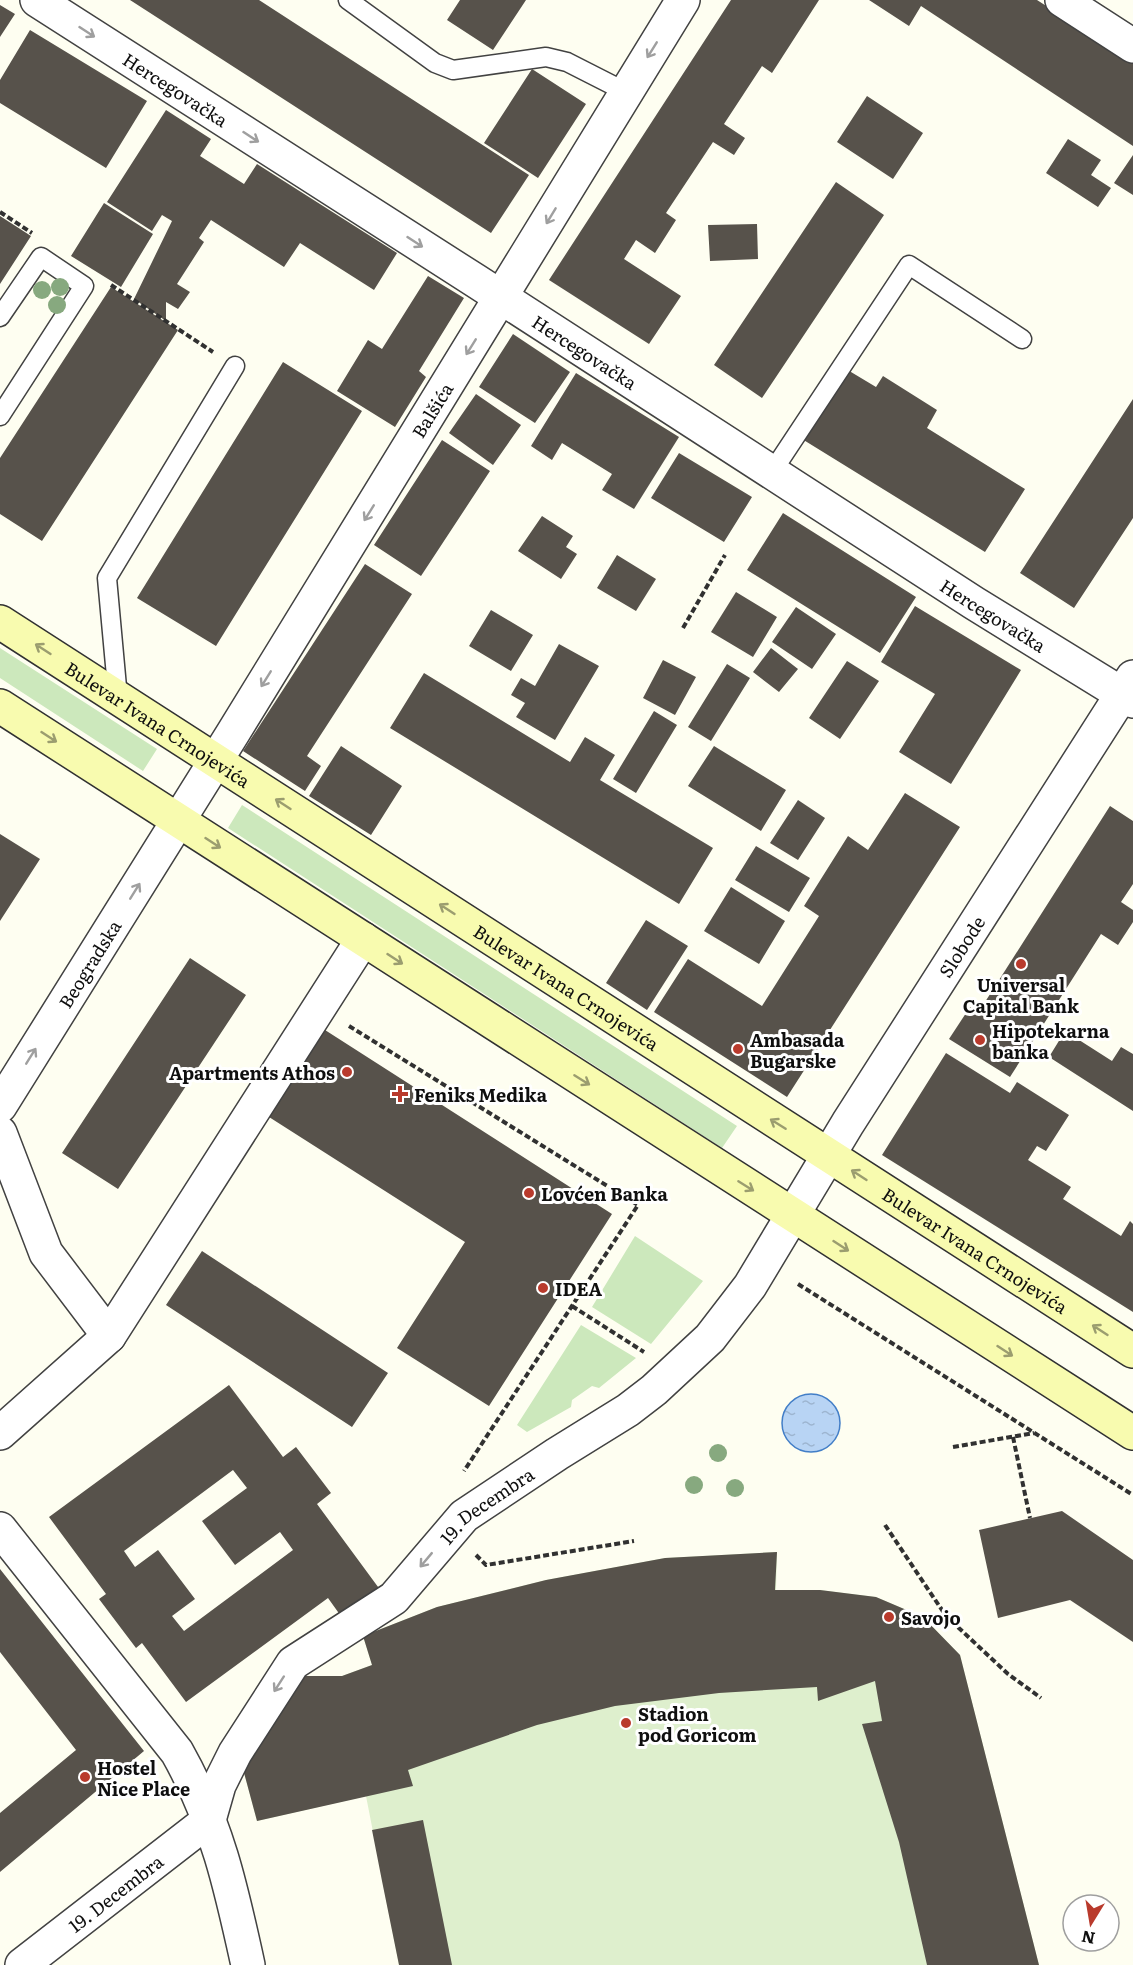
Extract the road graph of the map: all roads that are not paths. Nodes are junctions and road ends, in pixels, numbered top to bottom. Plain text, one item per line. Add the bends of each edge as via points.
1 (37, 0) edge
2 (348, 0) edge
3 (683, 0) edge
4 (1071, 6) edge
5 (1133, 46) edge
6 (626, 92) junction
7 (502, 297) junction
8 (0, 317) edge
9 (1022, 339) dead end
10 (235, 366) road end
11 (0, 416) edge
12 (772, 472) junction
13 (0, 622) edge
14 (1129, 691) edge
15 (118, 698) junction
16 (0, 706) edge
17 (216, 761) junction
18 (178, 820) junction
19 (363, 939) junction
20 (0, 1106) edge
21 (0, 1133) edge
22 (828, 1155) junction
23 (792, 1214) junction
24 (108, 1336) junction
25 (1133, 1351) edge
26 (0, 1433) edge
27 (1133, 1433) edge
28 (0, 1529) edge
29 (209, 1820) junction
30 (22, 1965) edge
31 (248, 1965) edge

1 -> 7 street, Hercegovačka
2 - 6 lane via 435,63 453,70 546,57 567,62
3 -> 6 street, Balšića
4 - 5 street
6 -> 7 street, Balšića
7 - 12 street, Hercegovačka
7 -> 17 street, Balšića
8 - 11 lane via 41,256 84,286
9 - 12 lane via 909,265
10 - 15 lane via 107,578
12 - 14 street, Hercegovačka via 974,603
15 -> 13 main road, Bulevar Ivana Crnojevića
14 - 22 street, Slobode
15 - 17 main road, Bulevar Ivana Crnojevića
16 -> 18 main road
17 - 18 street, Balšića
22 -> 17 main road, Bulevar Ivana Crnojevića
18 -> 19 main road
20 -> 18 street, Beogradska
19 -> 23 main road
19 - 24 street
21 - 24 street via 46,1253
22 - 23 street, Slobode
25 -> 22 main road, Bulevar Ivana Crnojevića
23 -> 27 main road
23 -> 29 street, 19. Decembra via 750,1286 692,1356 628,1410 457,1524 394,1598 293,1662 235,1753 219,1785
24 - 26 street
28 - 29 street via 177,1752 196,1785
29 - 30 street, 19. Decembra
29 - 31 street via 230,1883

